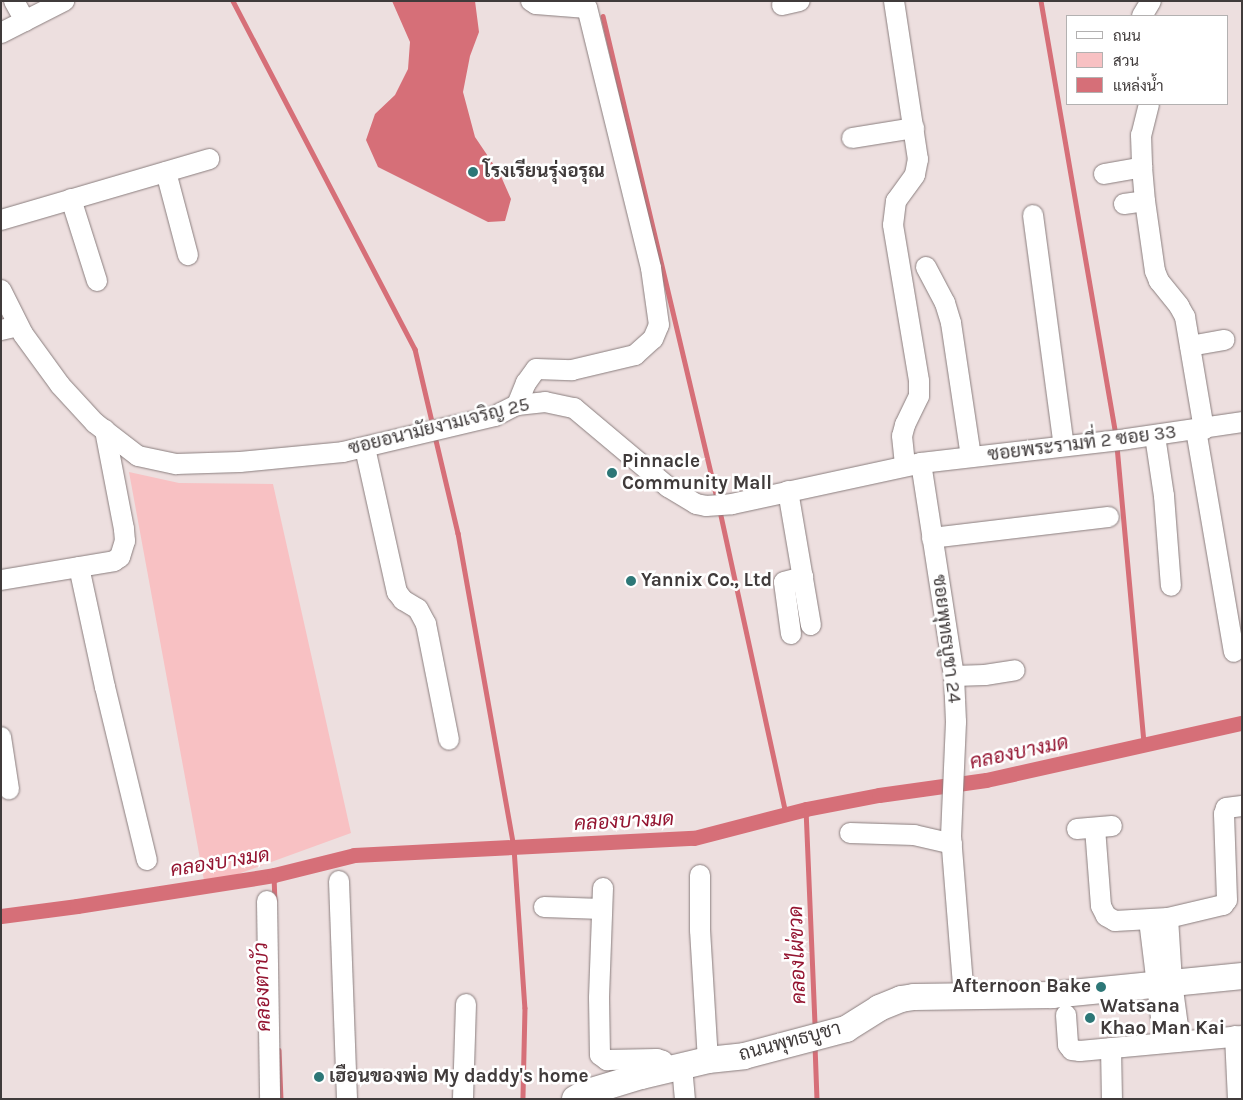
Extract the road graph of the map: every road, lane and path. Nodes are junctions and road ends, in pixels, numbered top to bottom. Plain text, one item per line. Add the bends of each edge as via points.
1 (14, 1) edge
2 (64, 1) edge
3 (531, 1) edge
4 (894, 1) edge
5 (1151, 1) edge
6 (590, 5) edge
7 (1143, 15) edge
8 (25, 21) junction
9 (1, 33) edge
10 (1149, 105) edge
11 (914, 128) junction
12 (852, 138) dead end
13 (209, 159) dead end
14 (1142, 167) junction
15 (166, 172) junction
16 (1104, 174) dead end
17 (71, 199) junction
18 (1144, 201) junction
19 (1124, 204) dead end
20 (1033, 215) dead end
21 (1, 220) edge
22 (188, 255) dead end
23 (926, 267) dead end
24 (97, 281) dead end
25 (1, 290) edge
26 (10, 328) edge
27 (1224, 340) dead end
28 (1190, 346) junction
29 (572, 370) junction
30 (562, 404) junction
31 (517, 405) junction
32 (1242, 422) edge
33 (105, 430) junction
34 (1200, 430) junction
35 (1155, 436) junction
36 (1064, 446) junction
37 (365, 448) junction
38 (971, 457) junction
39 (906, 466) junction
40 (788, 491) junction
41 (1109, 517) dead end
42 (932, 538) junction
43 (79, 567) junction
44 (803, 577) junction
45 (1, 580) edge
46 (1171, 586) dead end
47 (811, 625) dead end
48 (790, 634) dead end
49 (1234, 652) dead end
50 (1015, 670) dead end
51 (954, 676) junction
52 (1, 737) edge
53 (450, 740) dead end
54 (9, 788) dead end
55 (1242, 806) edge
56 (1095, 828) dead end
57 (850, 834) dead end
58 (952, 840) junction
59 (147, 860) dead end
60 (700, 875) dead end
61 (339, 880) dead end
62 (603, 888) dead end
63 (267, 900) dead end
64 (544, 907) dead end
65 (602, 909) junction
66 (1159, 919) junction
67 (1242, 976) edge
68 (1165, 983) junction
69 (964, 996) junction
70 (466, 1004) dead end
71 (1066, 1016) dead end
72 (1239, 1036) edge
73 (1172, 1042) junction
74 (1111, 1048) junction
75 (708, 1060) junction
76 (676, 1068) junction
77 (270, 1099) edge
78 (347, 1099) edge
79 (463, 1099) edge
80 (575, 1099) edge
81 (685, 1099) edge
82 (1112, 1099) edge
83 (1238, 1099) edge

1 - 8 street
2 - 8 street
3 - 6 street via 536,4
4 - 11 street
5 - 7 street
6 - 29 street via 651,268 659,325 653,339 636,355
8 - 9 street
10 - 14 street via 1141,134
11 - 12 street
11 - 39 street, ซอยพุทธบูชา 24 via 918,159 915,175 896,201 893,225 919,381 908,394 896,422
13 - 15 street
14 - 16 street
14 - 18 street
15 - 17 street
15 - 22 street
17 - 21 street
17 - 24 street
18 - 19 street
18 - 28 street via 1157,276 1185,317
20 - 36 street
23 - 38 street via 952,323
25 - 26 street, ซอยอนามัยงามเจริญ 25
26 - 33 street, ซอยอนามัยงามเจริญ 25
27 - 28 street
28 - 34 street
29 - 30 street
29 - 31 street via 536,369
30 - 31 street, ซอยอนามัยงามเจริญ 25
30 - 40 street, ซอยอนามัยงามเจริญ 25 via 574,408 668,487 696,504 732,504
31 - 37 street, ซอยอนามัยงามเจริญ 25 via 495,416
32 - 34 street, ซอยพระรามที่ 2 ซอย 33
33 - 37 street, ซอยอนามัยงามเจริญ 25 via 138,456 176,464 240,462
33 - 43 street via 124,529 123,552 114,561
34 - 35 street, ซอยพระรามที่ 2 ซอย 33
34 - 49 street
35 - 36 street, ซอยพระรามที่ 2 ซอย 33
35 - 46 street via 1164,496
36 - 38 street, ซอยพระรามที่ 2 ซอย 33
37 - 53 street via 397,592 418,609 426,624
38 - 39 street, ซอยพระรามที่ 2 ซอย 33
39 - 40 street, ซอยอนามัยงามเจริญ 25
39 - 42 street, ซอยพุทธบูชา 24
40 - 44 street
41 - 42 street
42 - 51 street, ซอยพุทธบูชา 24
43 - 45 street
43 - 59 street
44 - 47 street
44 - 48 street via 784,582
50 - 51 street
51 - 58 street, ซอยพุทธบูชา 24 via 956,722
52 - 54 street
55 - 66 street via 1226,808 1224,814 1227,900 1223,905
56 - 66 street via 1104,913 1115,921
57 - 58 street via 914,835
58 - 69 street, ซอยพุทธบูชา 24
60 - 75 street
61 - 78 street
62 - 65 street
63 - 77 street
64 - 65 street
65 - 76 street via 600,1055 607,1060 657,1058
66 - 68 street
67 - 68 main road, ถนนพุทธบูชา
68 - 69 main road, ถนนพุทธบูชา via 1052,995
68 - 73 street
69 - 75 main road, ถนนพุทธบูชา via 901,999 879,1008 846,1029 744,1056
70 - 79 street
71 - 74 street via 1068,1046 1072,1050
72 - 73 street
72 - 83 street
73 - 74 street
74 - 82 street
75 - 76 main road, ถนนพุทธบูชา
76 - 80 main road, ถนนพุทธบูชา via 585,1092
76 - 81 street

